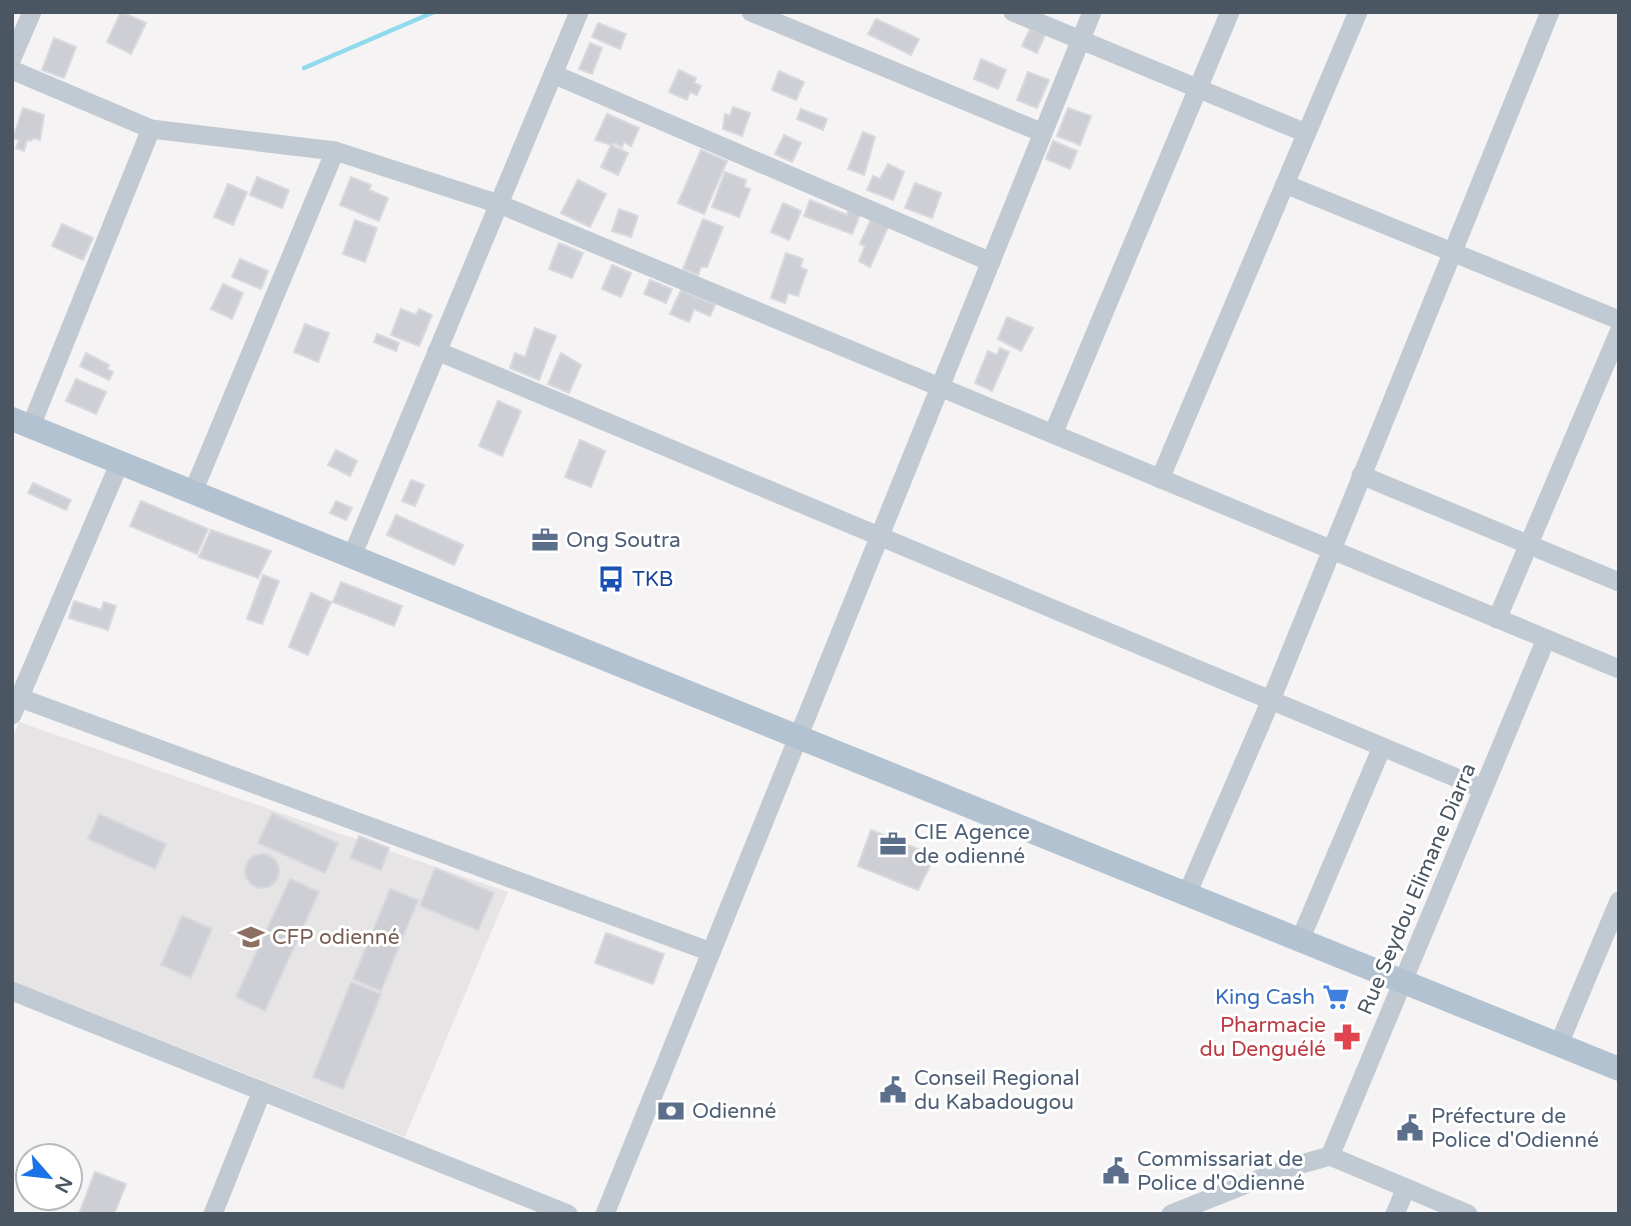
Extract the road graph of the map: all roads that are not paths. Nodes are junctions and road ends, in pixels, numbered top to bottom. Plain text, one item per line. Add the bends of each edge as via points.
1 (32, 12) edge
2 (579, 12) edge
3 (751, 12) edge
4 (1013, 12) edge
5 (1092, 12) edge
6 (1230, 12) edge
7 (1358, 12) edge
8 (1550, 12) edge
9 (1081, 40) junction
10 (13, 57) edge
11 (12, 70) edge
12 (553, 74) junction
13 (1198, 89) junction
14 (151, 130) junction
15 (1043, 133) junction
16 (1306, 133) junction
17 (335, 151) junction
18 (1285, 184) junction
19 (499, 204) junction
20 (1453, 251) junction
21 (991, 262) junction
22 (1619, 320) edge
23 (1619, 332) edge
24 (437, 351) junction
25 (940, 387) junction
26 (22, 423) edge
27 (1053, 434) junction
28 (120, 462) junction
29 (1361, 475) junction
30 (1160, 479) junction
31 (193, 492) junction
32 (880, 536) junction
33 (1528, 545) junction
34 (1331, 550) junction
35 (352, 556) junction
36 (1619, 582) edge
37 (1497, 619) junction
38 (1546, 639) junction
39 (1619, 669) edge
40 (1271, 700) junction
41 (15, 702) edge
42 (799, 737) junction
43 (1381, 747) junction
44 (1483, 789) junction
45 (1187, 894) junction
46 (1619, 901) edge
47 (1300, 940) junction
48 (711, 951) junction
49 (1403, 981) junction
50 (12, 991) edge
51 (1559, 1044) junction
52 (1619, 1069) edge
53 (262, 1091) junction
54 (1330, 1156) junction
55 (1406, 1188) junction
56 (213, 1214) edge
57 (568, 1214) edge
58 (605, 1214) edge
59 (1171, 1214) edge
60 (1395, 1214) edge
61 (1468, 1214) edge

1 - 10 street
2 - 12 street
3 - 15 street
4 - 9 street
5 - 9 street
6 - 13 street
7 - 16 street
8 - 20 street
9 - 13 street
9 - 15 street
11 - 14 street
12 - 19 street
12 - 21 street
13 - 16 street
13 - 27 street
14 - 17 street
14 - 26 street
15 - 21 street
16 - 18 street
17 - 19 street
17 - 31 street
18 - 20 street
18 - 30 street
19 - 24 street
19 - 25 street
20 - 22 street
20 - 29 street
21 - 25 street
23 - 33 street
24 - 32 street
24 - 35 street
25 - 27 street
25 - 32 street
26 - 28 main road
27 - 30 street
28 - 31 main road
28 - 41 street
29 - 33 street
29 - 34 street
30 - 34 street
31 - 35 main road
32 - 40 street
32 - 42 street
33 - 36 street
33 - 37 street
34 - 37 street
34 - 40 street
35 - 42 main road
37 - 38 street
38 - 39 street
38 - 44 street, Rue Seydou Elimane Diarra
40 - 43 street
40 - 45 street
41 - 48 street
42 - 45 main road
42 - 48 street
43 - 44 street
43 - 47 street
44 - 49 street, Rue Seydou Elimane Diarra
45 - 47 main road
46 - 51 street
47 - 49 main road
48 - 58 street
49 - 51 main road
49 - 54 street, Rue Seydou Elimane Diarra
50 - 53 street
51 - 52 main road
53 - 56 street
53 - 57 street
54 - 55 street
54 - 59 street
55 - 60 street
55 - 61 street

